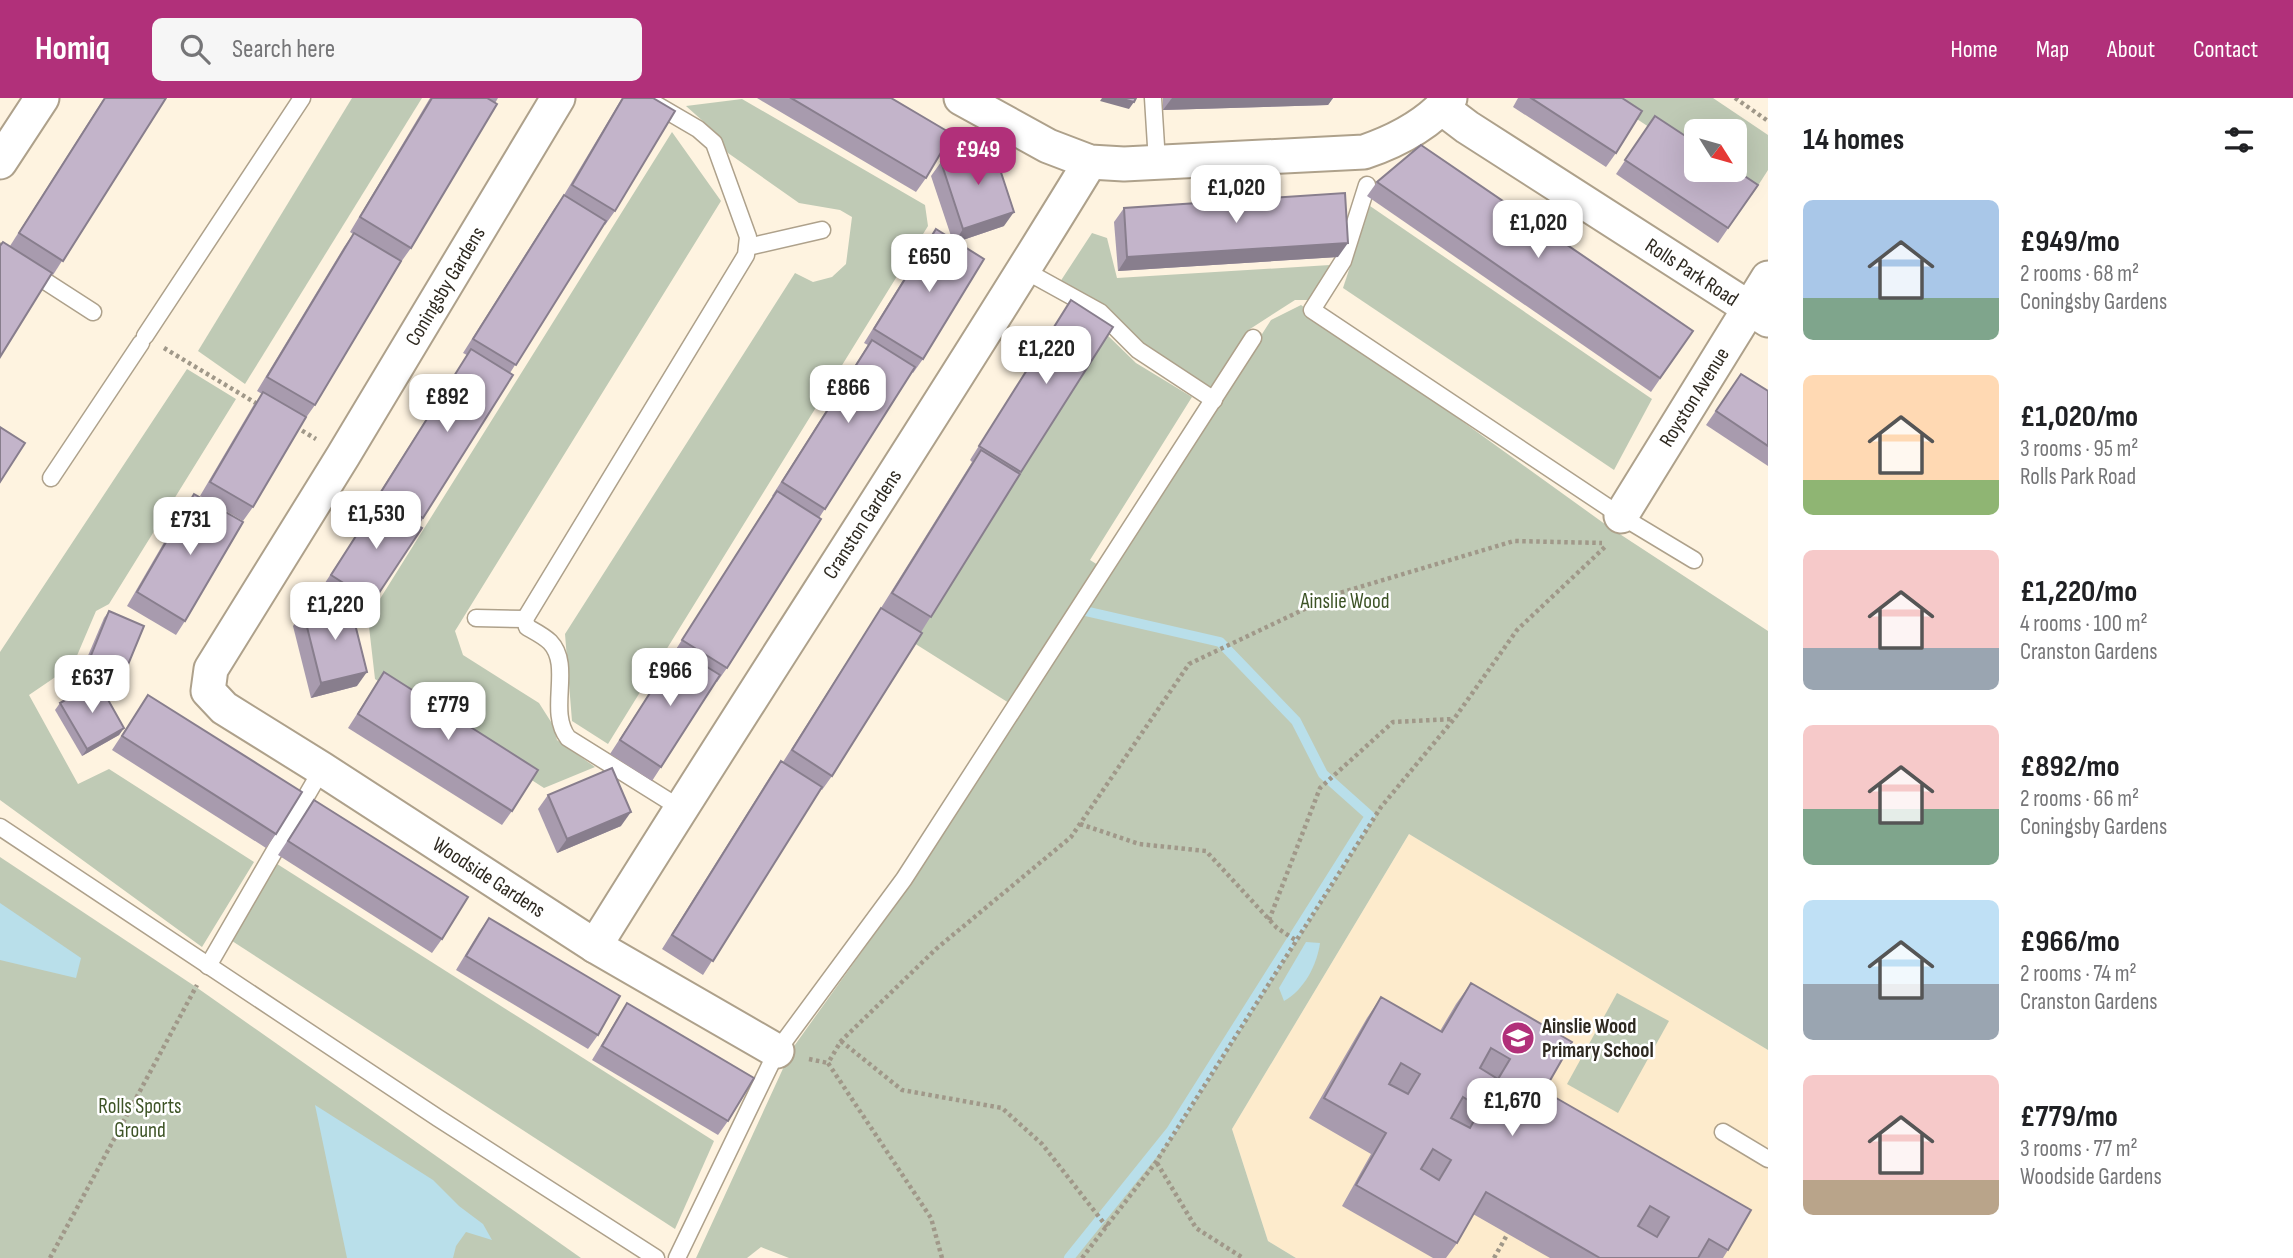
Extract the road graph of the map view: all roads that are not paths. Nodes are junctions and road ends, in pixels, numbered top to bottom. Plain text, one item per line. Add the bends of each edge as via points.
1 (42, 98) edge
2 (302, 98) edge
3 (558, 98) edge
4 (645, 98) edge
5 (961, 98) edge
6 (1153, 98) edge
7 (1446, 103) edge
8 (0, 162) edge
9 (1090, 162) junction
10 (1157, 162) junction
11 (1367, 185) dead end
12 (822, 230) dead end
13 (748, 247) junction
14 (0, 252) edge
15 (1024, 270) junction
16 (1768, 278) edge
17 (93, 312) dead end
18 (1758, 314) edge
19 (1253, 338) dead end
20 (1214, 400) junction
21 (51, 478) dead end
22 (1621, 516) junction
23 (1694, 560) dead end
24 (476, 618) dead end
25 (525, 619) junction
26 (208, 691) joint
27 (322, 769) junction
28 (680, 808) junction
29 (0, 827) edge
30 (595, 946) junction
31 (208, 967) junction
32 (777, 1051) junction
33 (1723, 1132) dead end
34 (1768, 1159) edge
35 (656, 1258) edge
36 (677, 1258) edge

1 - 8 street
2 - 21 lane
3 - 26 street, Coningsby Gardens via 211,669
4 - 13 lane via 714,143
5 - 9 street via 1048,146
6 - 10 lane
7 - 10 street via 1391,142 1364,152
7 - 18 street, Rolls Park Road via 1467,127
9 - 10 street
9 - 15 street, Cranston Gardens
11 - 22 lane via 1343,261 1312,310
12 - 13 lane
13 - 25 lane
14 - 17 lane
15 - 20 lane via 1100,312 1138,350
15 - 28 street, Cranston Gardens
16 - 18 street, Royston Avenue
18 - 22 street, Royston Avenue
19 - 20 lane
20 - 32 lane via 904,879
22 - 23 lane
24 - 25 lane
25 - 28 lane via 527,627 551,643 558,660 559,722 568,738
26 - 27 street, Woodside Gardens via 224,708
27 - 30 street, Woodside Gardens
27 - 31 lane
28 - 30 street, Cranston Gardens
29 - 31 lane
30 - 32 street, Woodside Gardens
31 - 35 lane
32 - 36 lane
33 - 34 lane

